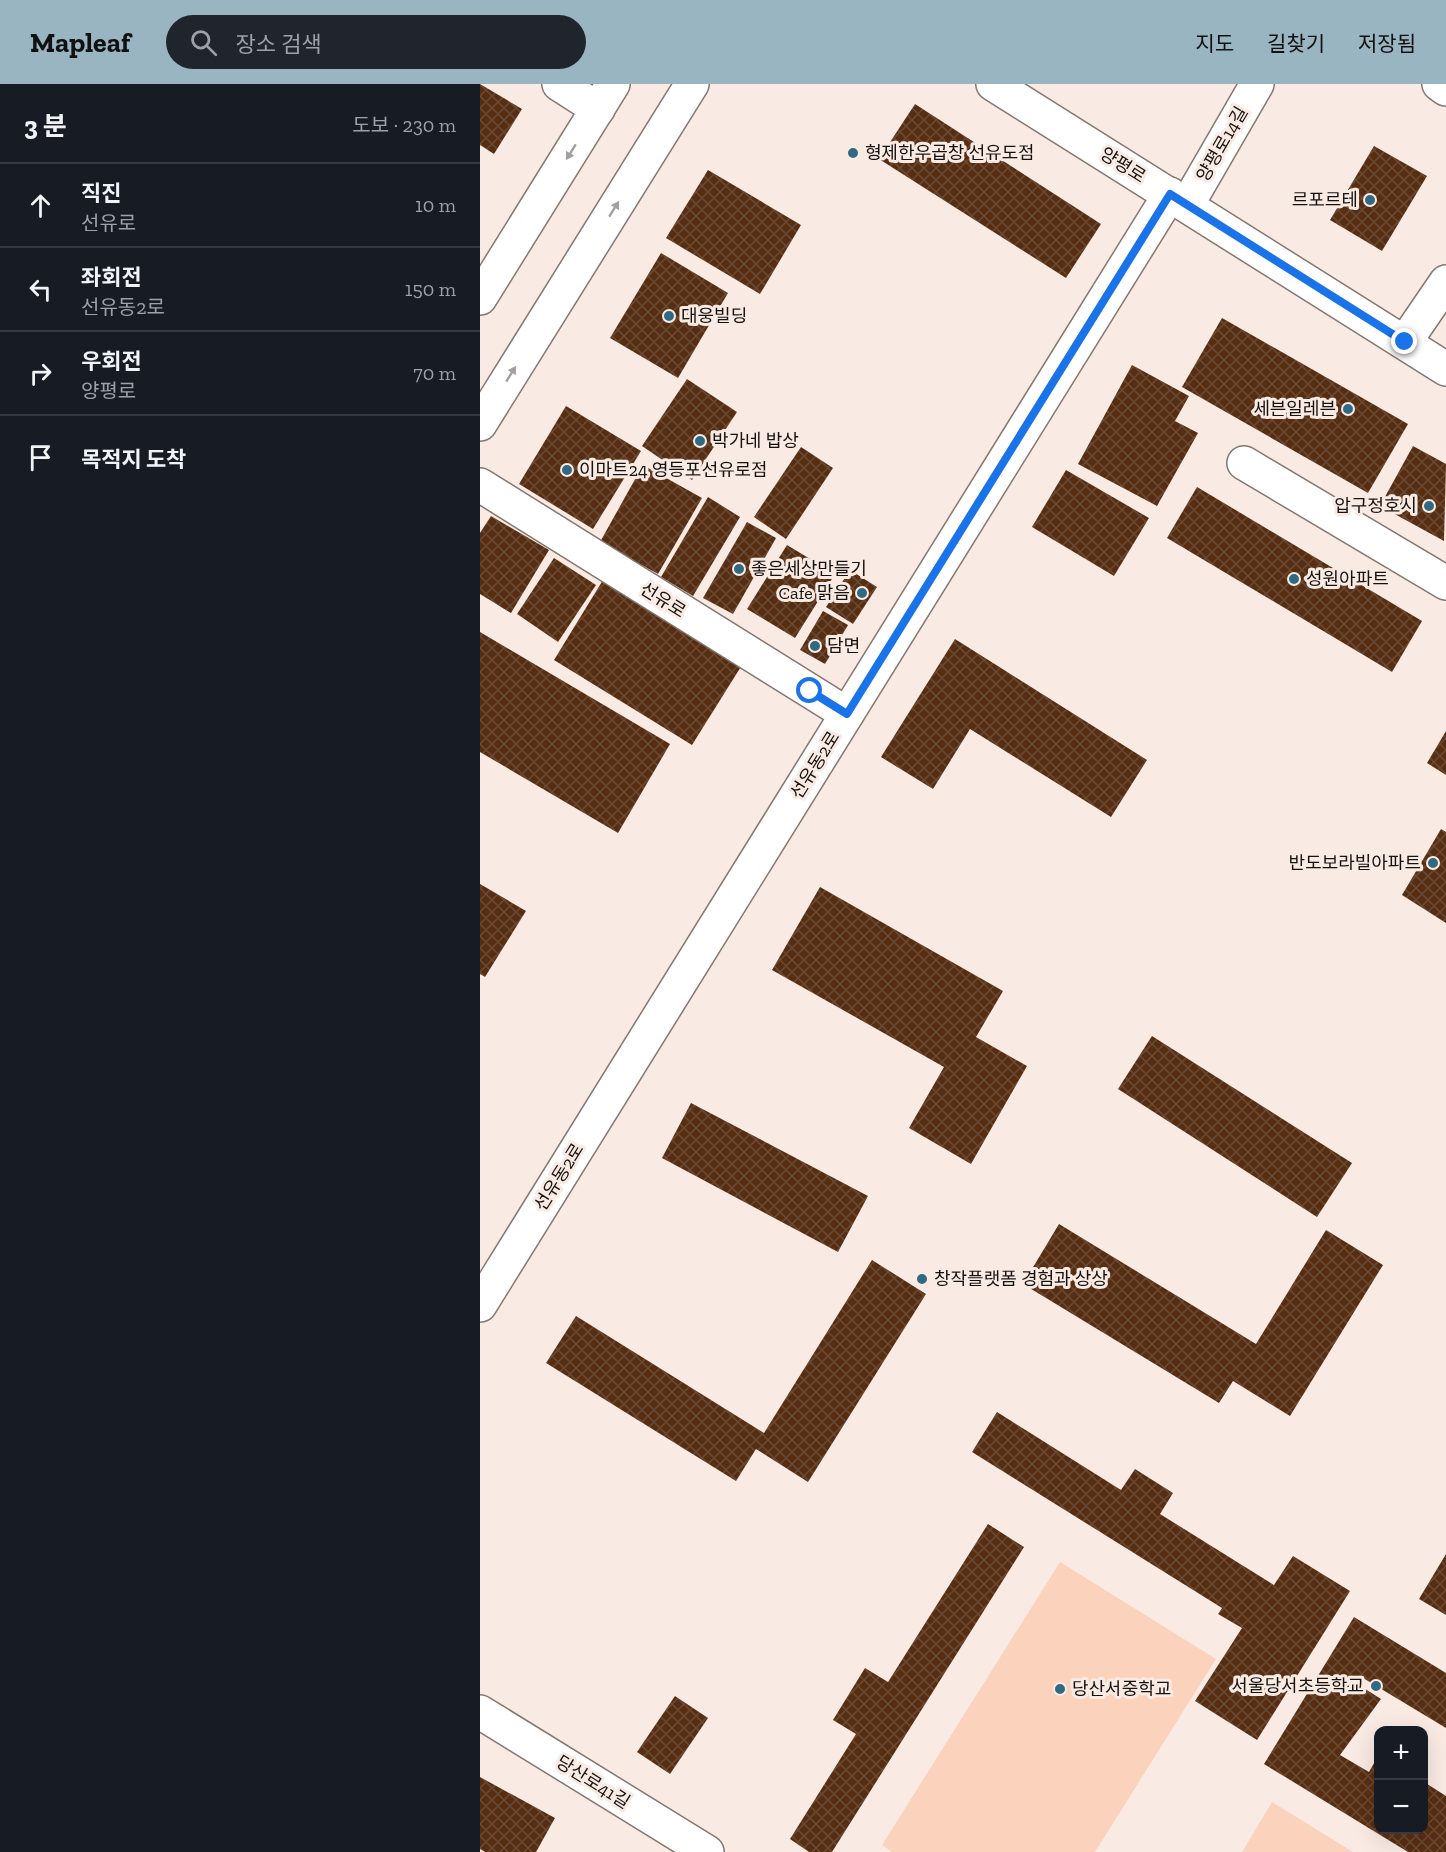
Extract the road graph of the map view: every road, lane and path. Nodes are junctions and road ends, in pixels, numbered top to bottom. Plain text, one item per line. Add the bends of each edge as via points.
1 (559, 84) edge
2 (692, 84) edge
3 (993, 84) edge
4 (1257, 84) edge
5 (1438, 84) edge
6 (1446, 89) edge
7 (605, 96) edge
8 (1178, 199) junction
9 (1446, 282) edge
10 (480, 298) edge
11 (1405, 342) junction
12 (1446, 369) edge
13 (480, 424) edge
14 (1245, 463) dead end
15 (480, 485) edge
16 (1446, 583) edge
17 (847, 714) junction
18 (480, 1305) edge
19 (480, 1712) edge
20 (699, 1850) edge

1 - 7 street
13 -> 2 street
3 - 8 street, 양평로
4 - 8 street, 양평로14길
5 - 6 street
7 -> 10 street
8 - 11 street, 양평로
8 - 17 street, 선유동2로
9 - 11 street
11 - 12 street, 양평로
14 - 16 street
15 - 17 street, 선유로
17 - 18 street, 선유동2로
19 - 20 street, 당산로41길

